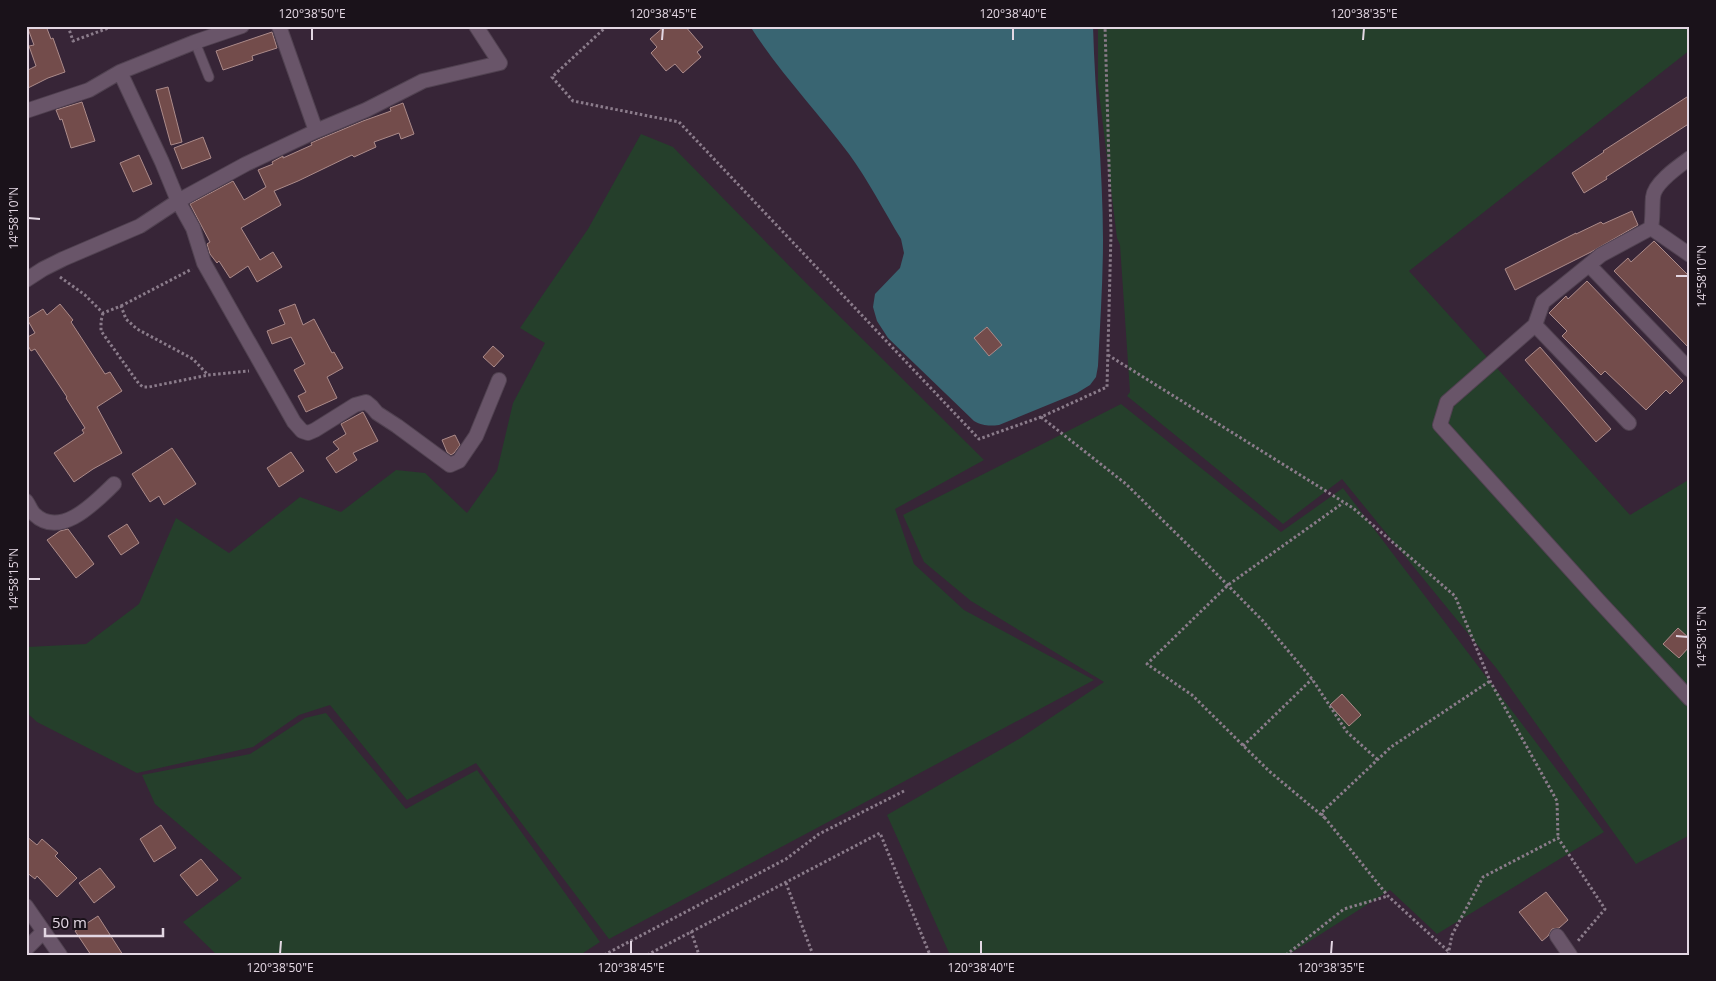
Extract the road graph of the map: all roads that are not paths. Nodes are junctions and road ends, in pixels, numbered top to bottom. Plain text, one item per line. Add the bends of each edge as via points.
1 (242, 26) edge
2 (279, 26) edge
3 (476, 26) edge
4 (195, 42) junction
5 (120, 72) junction
6 (208, 77) dead end
7 (26, 110) edge
8 (316, 131) junction
9 (1690, 158) edge
10 (178, 201) junction
11 (1651, 228) junction
12 (1690, 255) edge
13 (1589, 265) junction
14 (26, 280) edge
15 (1535, 325) junction
16 (1690, 370) edge
17 (499, 380) dead end
18 (1629, 423) dead end
19 (114, 484) dead end
20 (26, 501) edge
21 (1690, 699) edge
22 (26, 906) edge
23 (43, 932) junction
24 (1557, 936) dead end
25 (26, 949) edge
26 (1569, 953) edge
27 (60, 955) edge

1 - 4 street
2 - 8 street
3 - 8 street via 500,63 423,82
4 - 5 street
4 - 6 lane
5 - 7 street via 89,90
5 - 10 street
8 - 10 street
9 - 11 street via 1655,190
10 - 14 street via 140,226 43,269
10 - 17 street via 193,228 204,263 302,431 308,433 354,404 366,402 450,465 459,461 476,436
11 - 12 street
11 - 13 street
13 - 15 street via 1543,302
13 - 16 street
15 - 18 street
15 - 21 street via 1447,402 1440,425
19 - 20 street via 87,509 61,523 45,522 34,514
22 - 23 street
23 - 25 street
23 - 27 street
24 - 26 street

